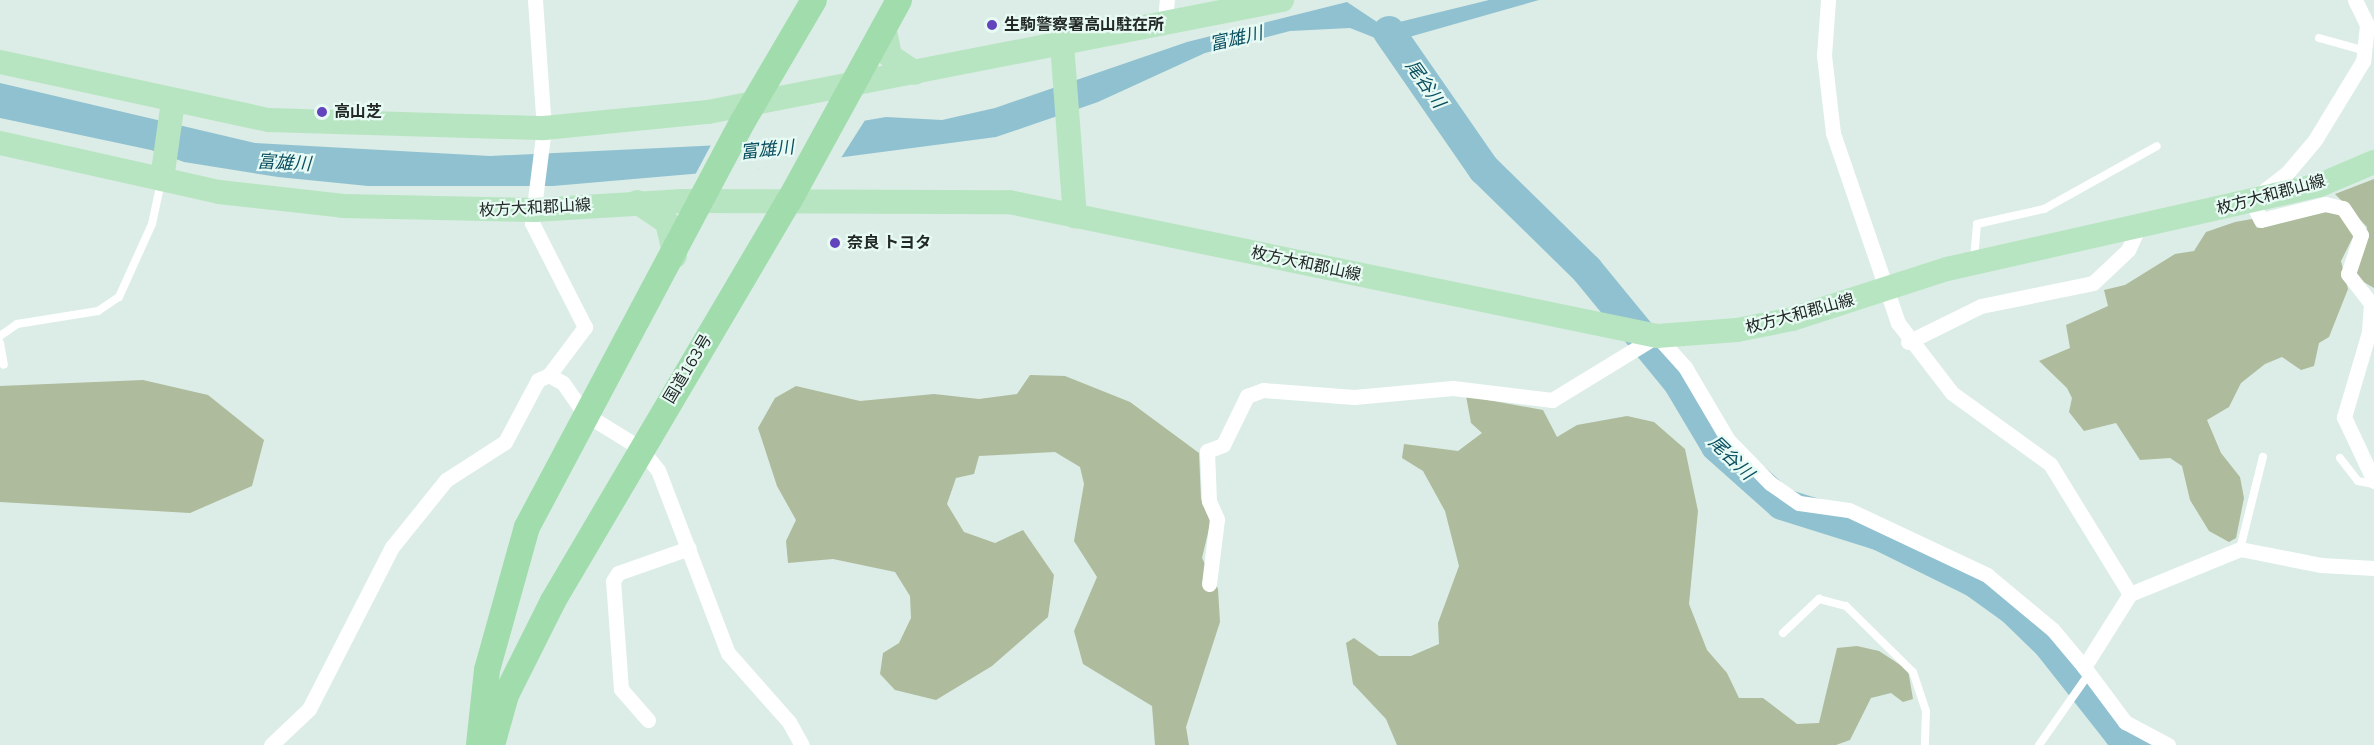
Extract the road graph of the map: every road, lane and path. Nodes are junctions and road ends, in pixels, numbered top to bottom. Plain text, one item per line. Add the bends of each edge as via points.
1 (535, 0) edge
2 (814, 0) edge
3 (899, 0) edge
4 (1282, 0) edge
5 (1828, 0) edge
6 (2355, 0) edge
7 (1166, 10) edge
8 (884, 27) junction
9 (2319, 38) dead end
10 (1062, 44) junction
11 (2366, 51) junction
12 (0, 62) edge
13 (915, 73) junction
14 (853, 85) junction
15 (172, 102) junction
16 (748, 112) junction
17 (543, 137) junction
18 (0, 143) edge
19 (2157, 146) dead end
20 (2374, 162) edge
21 (162, 179) junction
22 (708, 191) junction
23 (789, 201) junction
24 (2251, 201) junction
25 (638, 202) junction
26 (535, 210) junction
27 (1076, 217) junction
28 (2138, 229) junction
29 (675, 256) junction
30 (1974, 263) junction
31 (1885, 290) junction
32 (0, 336) edge
33 (1657, 336) junction
34 (1908, 342) junction
35 (0, 343) edge
36 (4, 365) dead end
37 (549, 375) junction
38 (585, 414) junction
39 (640, 448) junction
40 (2263, 457) dead end
41 (2340, 458) dead end
42 (2374, 483) edge
43 (689, 548) junction
44 (2240, 549) junction
45 (2374, 568) edge
46 (1209, 584) dead end
47 (2130, 594) junction
48 (1783, 633) dead end
49 (2086, 671) junction
50 (648, 720) dead end
51 (2042, 743) edge
52 (272, 745) edge
53 (479, 745) edge
54 (492, 745) edge
55 (802, 745) edge
56 (1925, 745) edge
57 (2168, 745) edge

1 - 17 street
2 - 16 highway
3 - 8 highway, 国道163号
4 - 7 main road
5 - 31 street via 1824,55 1833,133
6 - 11 street via 2367,25
7 - 10 main road
8 - 13 main road via 890,56
8 - 14 highway, 国道163号
9 - 11 lane
10 - 13 main road
10 - 27 main road
11 - 24 street via 2315,141 2286,173
12 - 15 main road
13 - 14 main road
14 - 16 main road
14 - 23 highway, 国道163号
15 - 17 main road via 269,120
15 - 21 main road
16 - 17 main road
16 - 22 highway
17 - 26 street
18 - 21 main road, 枚方大和郡山線
19 - 30 lane via 2044,209 1977,224
20 - 24 main road, 枚方大和郡山線 via 2320,185
21 - 26 main road, 枚方大和郡山線 via 219,192 343,206
21 - 32 lane via 152,224 119,297 98,311 17,324
22 - 23 main road, 枚方大和郡山線
22 - 25 main road, 枚方大和郡山線
22 - 29 highway
23 - 27 main road, 枚方大和郡山線 via 1009,202
23 - 39 highway, 国道163号
24 - 28 main road, 枚方大和郡山線
24 - 42 street via 2261,220 2325,204 2343,208 2361,235 2348,274 2371,303 2369,332 2344,417
25 - 26 main road, 枚方大和郡山線
25 - 29 main road via 667,222
26 - 37 street via 533,231 585,327
27 - 33 main road, 枚方大和郡山線
28 - 30 main road, 枚方大和郡山線
28 - 34 street via 2128,250 2093,283 1981,306
29 - 38 highway
30 - 31 main road, 枚方大和郡山線
31 - 33 main road, 枚方大和郡山線 via 1737,330
31 - 34 street
33 - 46 street via 1552,400 1453,388 1354,397 1263,390 1247,396 1223,445 1207,451 1209,501 1217,519
33 - 49 street via 1685,367 1728,440 1770,483 1799,503 1849,510 1987,575 2031,608
34 - 47 street via 1952,393 2050,464
35 - 36 lane
37 - 38 street via 563,383
37 - 52 street via 538,380 505,442 446,480 392,547 309,709
38 - 39 street
38 - 53 highway via 536,508 515,564 487,670
39 - 43 street via 665,482
39 - 54 highway, 国道163号 via 525,653
40 - 44 lane
41 - 42 lane via 2358,481
43 - 50 street via 618,573 613,581 621,689
43 - 55 street via 728,653 789,722
44 - 45 street via 2321,565
44 - 47 street
47 - 49 street
48 - 56 lane via 1819,599 1846,606 1913,672 1926,711
49 - 51 lane
49 - 57 street via 2125,722

